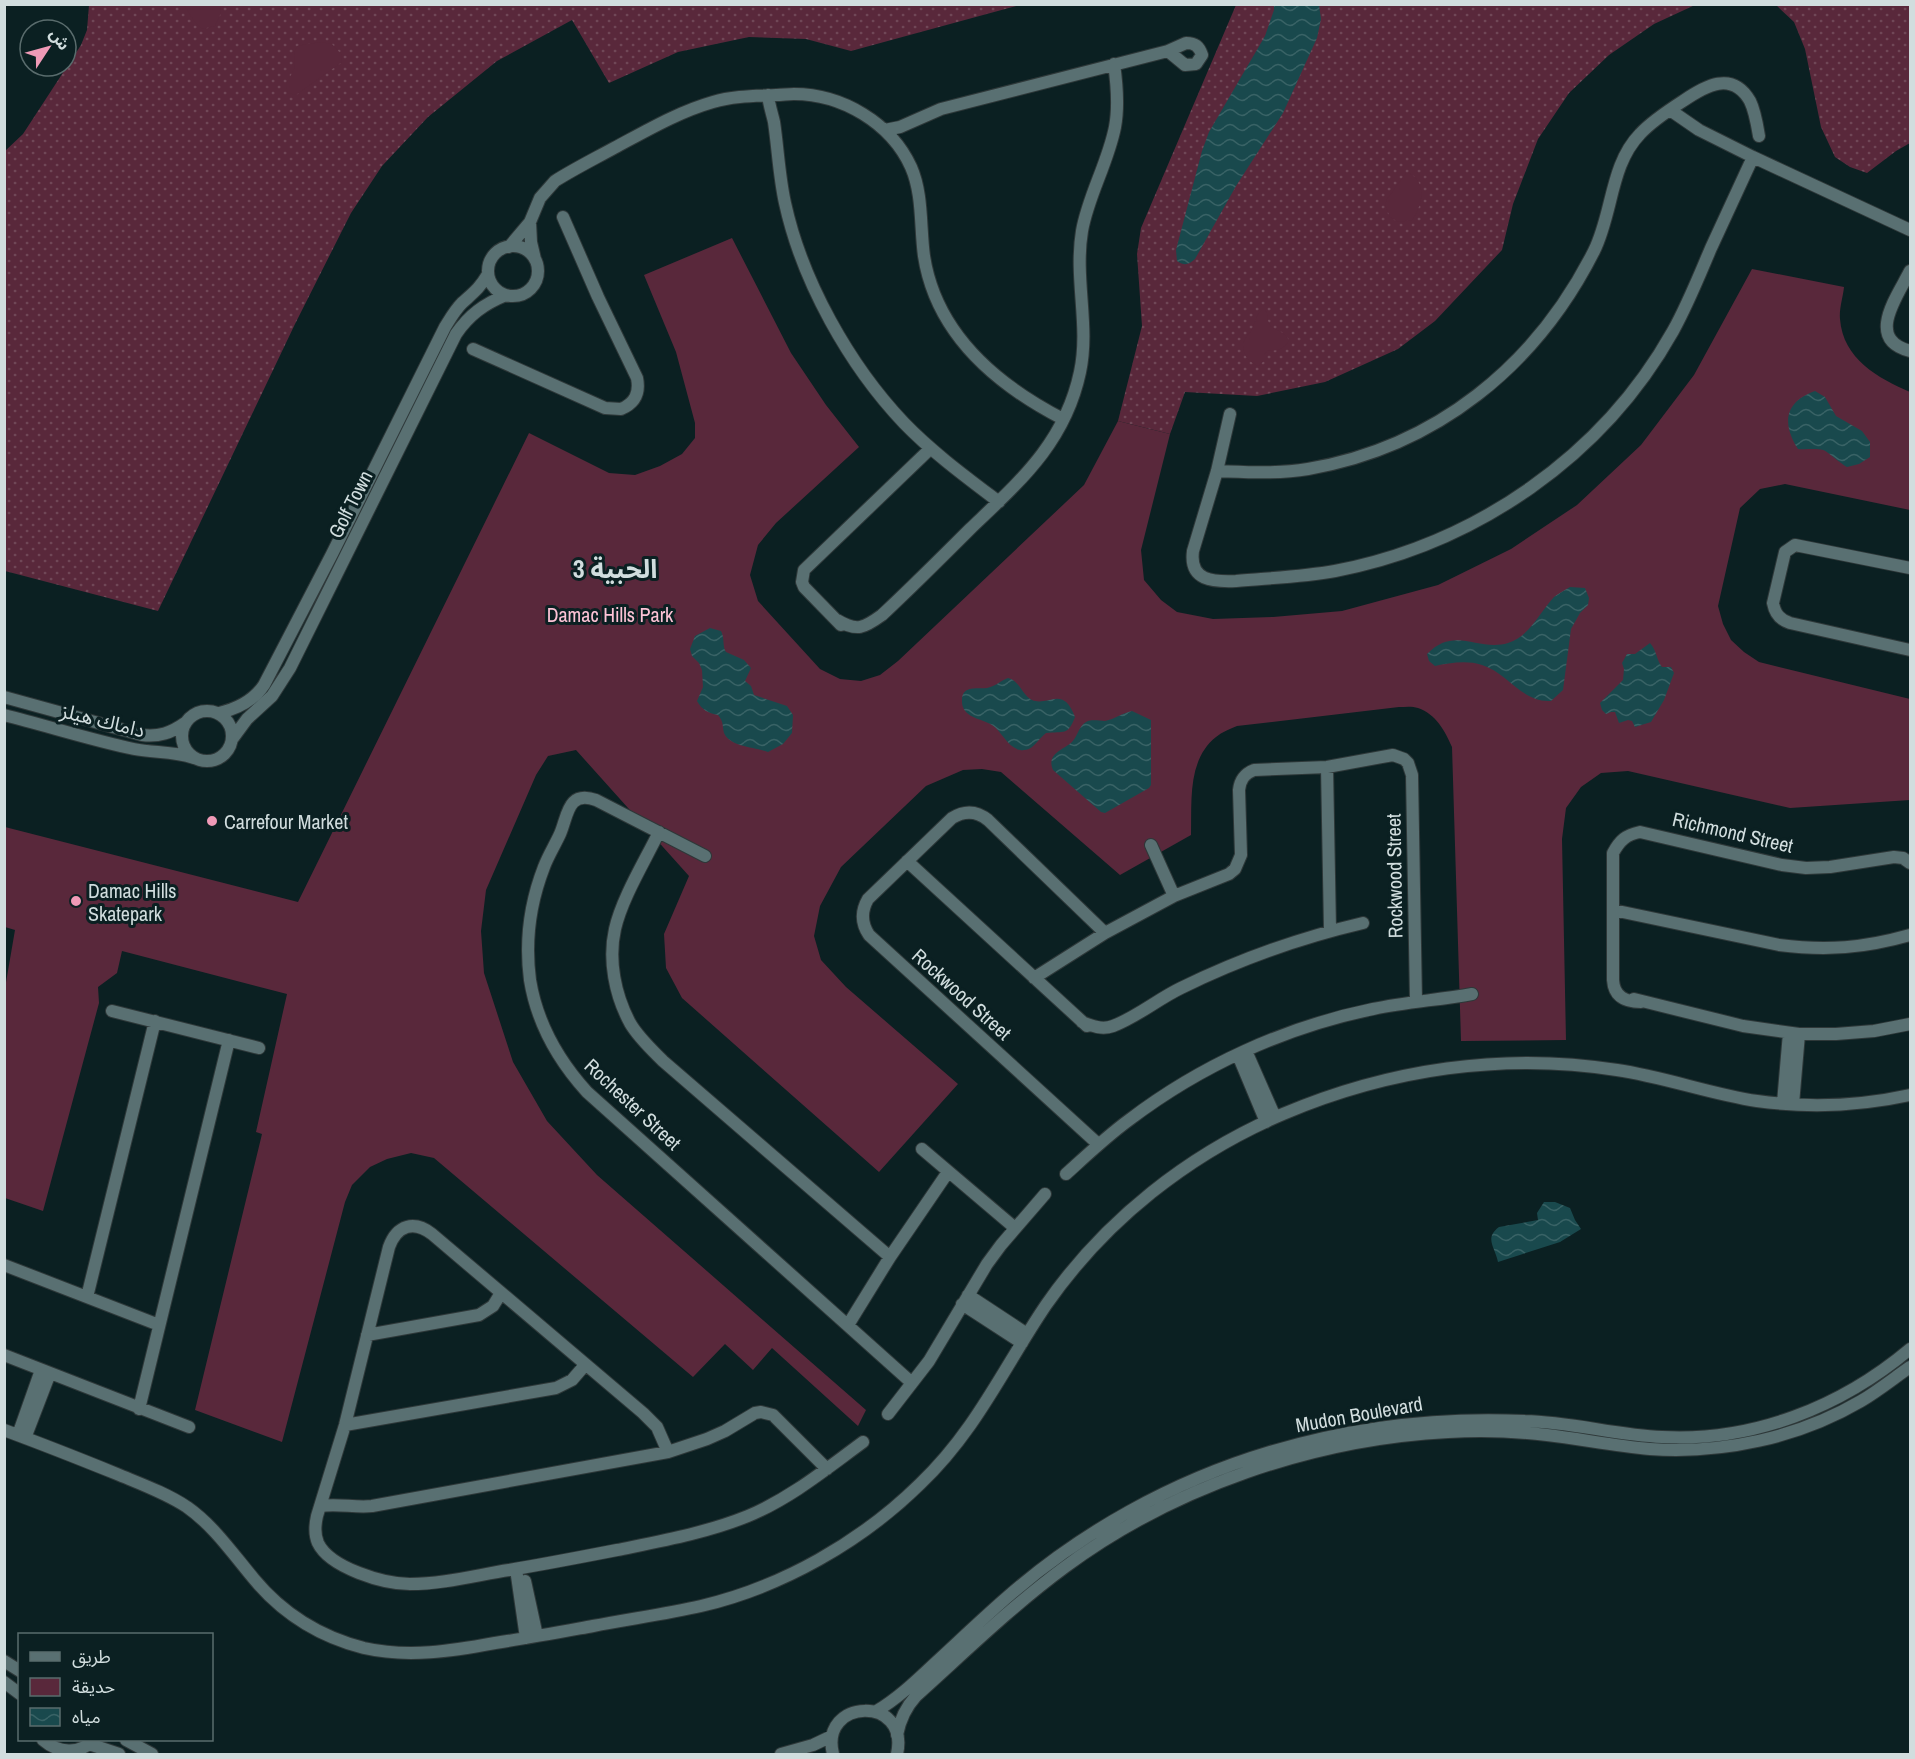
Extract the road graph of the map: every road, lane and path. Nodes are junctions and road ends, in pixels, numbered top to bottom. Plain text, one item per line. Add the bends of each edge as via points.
1 (1168, 51) dead end
2 (1114, 64) junction
3 (772, 95) junction
4 (1670, 110) junction
5 (905, 125) junction
6 (885, 130) junction
7 (1759, 136) dead end
8 (897, 143) junction
9 (1753, 157) junction
10 (563, 217) dead end
11 (530, 222) junction
12 (1911, 230) edge
13 (508, 247) junction
14 (535, 261) junction
15 (1911, 271) edge
16 (488, 274) junction
17 (506, 295) junction
18 (473, 349) dead end
19 (1911, 350) edge
20 (1230, 414) dead end
21 (1063, 418) junction
22 (930, 449) junction
23 (1217, 471) junction
24 (999, 502) junction
25 (1911, 568) edge
26 (1911, 650) edge
27 (4, 697) edge
28 (219, 713) junction
29 (4, 715) edge
30 (185, 723) junction
31 (233, 738) junction
32 (194, 758) junction
33 (1327, 767) junction
34 (659, 832) junction
35 (1151, 844) dead end
36 (705, 856) dead end
37 (907, 861) junction
38 (1911, 863) edge
39 (1174, 896) junction
40 (1613, 910) junction
41 (1363, 923) dead end
42 (1330, 930) junction
43 (1105, 933) junction
44 (1911, 935) edge
45 (1034, 978) junction
46 (1472, 994) dead end
47 (1416, 1001) junction
48 (112, 1011) dead end
49 (154, 1021) junction
50 (1911, 1024) edge
51 (1794, 1033) junction
52 (229, 1040) junction
53 (259, 1048) dead end
54 (1242, 1053) junction
55 (1911, 1095) edge
56 (1788, 1103) junction
57 (1270, 1119) junction
58 (1098, 1144) junction
59 (922, 1149) dead end
60 (948, 1172) junction
61 (1066, 1173) dead end
62 (1045, 1194) dead end
63 (1015, 1228) junction
64 (890, 1257) junction
65 (4, 1265) edge
66 (501, 1293) junction
67 (87, 1297) junction
68 (965, 1300) junction
69 (159, 1325) junction
70 (848, 1325) junction
71 (367, 1335) junction
72 (1025, 1338) junction
73 (1911, 1349) edge
74 (4, 1355) edge
75 (585, 1365) junction
76 (1911, 1367) edge
77 (45, 1371) junction
78 (912, 1383) junction
79 (139, 1408) junction
80 (888, 1414) dead end
81 (345, 1425) junction
82 (189, 1427) dead end
83 (4, 1430) edge
84 (21, 1436) junction
85 (862, 1442) dead end
86 (668, 1452) junction
87 (827, 1469) junction
88 (326, 1486) junction
89 (320, 1506) junction
90 (351, 1506) junction
91 (519, 1568) junction
92 (531, 1637) junction
93 (4, 1661) edge
94 (18, 1670) edge
95 (4, 1682) edge
96 (18, 1692) edge
97 (875, 1712) junction
98 (897, 1735) junction
99 (832, 1736) junction
100 (128, 1741) edge
101 (92, 1742) edge
102 (47, 1746) edge
103 (61, 1753) edge
104 (120, 1755) edge
105 (152, 1755) edge
106 (781, 1755) edge
107 (833, 1755) edge
108 (897, 1755) edge

1 - 2 street
2 - 5 street via 941,109
2 - 21 street via 1115,127 1083,230 1079,259 1083,346 1080,372
3 - 6 street via 836,101
3 - 11 street via 733,97 696,107 629,140 555,182 540,198
3 - 22 street via 785,206 818,296 878,393
4 - 7 street via 1709,85 1733,85 1750,102
4 - 9 street via 1699,130
4 - 23 street via 1640,134 1627,151 1596,246 1560,310 1498,379 1462,407 1380,449 1307,469
5 - 6 street
5 - 8 street
6 - 8 street
8 - 21 street via 915,180 927,276 946,319 1002,380
9 - 12 street
9 - 23 street via 1673,330 1630,395 1576,452 1482,519 1447,537 1373,562 1296,577 1225,581 1201,566 1196,544
10 - 18 street via 637,378 638,389 631,404 610,410
11 - 13 street
11 - 14 street
13 - 14 street via 529,252
13 - 16 street via 491,260
14 - 17 street via 538,270 531,288 524,294
15 - 19 street via 1886,320 1887,334 1896,345
16 - 17 street via 497,291
16 - 28 street, Golf Town via 445,327 264,685 246,701
17 - 31 street, Golf Town via 471,315 456,334 290,668 272,696
20 - 23 street
21 - 24 street via 1044,453
22 - 24 street
22 - 24 street via 813,566 809,575 814,599 848,631 862,633 875,626
25 - 26 street via 1795,545 1783,558 1773,603 1784,621
27 - 30 street, داماك هيلز via 142,735 165,735
28 - 30 street via 200,712
28 - 31 street via 229,723
29 - 32 street, داماك هيلز via 118,745
30 - 32 street via 182,742
31 - 32 street via 220,759 206,762
33 - 39 street, Rockwood Street via 1254,770 1243,777 1241,855 1235,869
33 - 42 street
33 - 47 street, Rockwood Street via 1393,755 1404,759 1411,769
34 - 36 street, Rochester Street
34 - 64 street via 615,928 614,977 631,1024 663,1061
34 - 70 street, Rochester Street via 591,798 581,798 568,807 539,879 530,921 531,981 543,1026 562,1061 587,1092
35 - 39 street
37 - 43 street, Rockwood Street via 952,818 963,813 979,814
37 - 45 street, Rockwood Street
37 - 58 street, Rockwood Street via 865,904 862,916 866,930
38 - 40 street, Richmond Street via 1894,857 1806,868 1640,832 1628,834 1613,853
39 - 43 street, Rockwood Street
40 - 44 street via 1806,948 1859,947
40 - 51 street, Richmond Street via 1613,973 1617,984 1633,999 1743,1026
41 - 42 street, Rockwood Street
42 - 45 street, Rockwood Street via 1233,964 1178,989 1115,1030 1102,1033 1082,1022
43 - 45 street, Rockwood Street
46 - 47 street
47 - 54 street via 1329,1020
48 - 49 street
49 - 52 street
49 - 67 street
50 - 51 street, Richmond Street via 1846,1034
51 - 56 street
52 - 53 street
52 - 69 street
54 - 57 street
54 - 58 street via 1164,1096
55 - 56 street via 1829,1105
56 - 57 street via 1754,1100 1613,1069 1507,1062 1430,1070 1371,1082
57 - 72 street via 1177,1173 1114,1223 1066,1277
58 - 61 street
59 - 60 street
60 - 63 street
60 - 64 street
62 - 63 street
63 - 68 street
64 - 70 street
65 - 67 street
66 - 71 street via 493,1306 479,1314
66 - 71 street via 425,1229 407,1227 393,1238
66 - 75 street
67 - 69 street
68 - 72 street
68 - 78 street
69 - 79 street
70 - 78 street, Rochester Street
71 - 81 street
72 - 92 street via 976,1420 929,1475 892,1510 824,1557 751,1591 705,1605
73 - 97 street, Mudon Boulevard via 1831,1402 1781,1421 1722,1435 1662,1437 1527,1421 1428,1421 1326,1437 1228,1466 1152,1499 1052,1561
74 - 77 street
75 - 81 street via 572,1380 556,1388
75 - 86 street via 650,1419
76 - 98 street, Mudon Boulevard via 1862,1401 1825,1419 1785,1434 1734,1445 1664,1450 1521,1432 1448,1432 1329,1449 1227,1479 1144,1517 1046,1581 916,1696 905,1710
77 - 79 street
77 - 84 street
78 - 80 street
79 - 82 street
81 - 88 street
83 - 84 street
84 - 92 street via 184,1505 224,1541 284,1610 336,1639 377,1650 431,1653
85 - 87 street
86 - 87 street via 707,1439 755,1413 768,1412
86 - 90 street via 372,1506
87 - 91 street via 777,1502 722,1526
88 - 89 street
88 - 90 street
89 - 90 street
89 - 91 street via 315,1529 324,1552 371,1578 420,1583
91 - 92 street
93 - 94 street
95 - 96 street
97 - 98 street via 893,1725
97 - 99 street via 864,1710 844,1717
98 - 108 street
99 - 106 street
99 - 107 street
100 - 105 street
101 - 103 street
101 - 104 street
102 - 103 street

